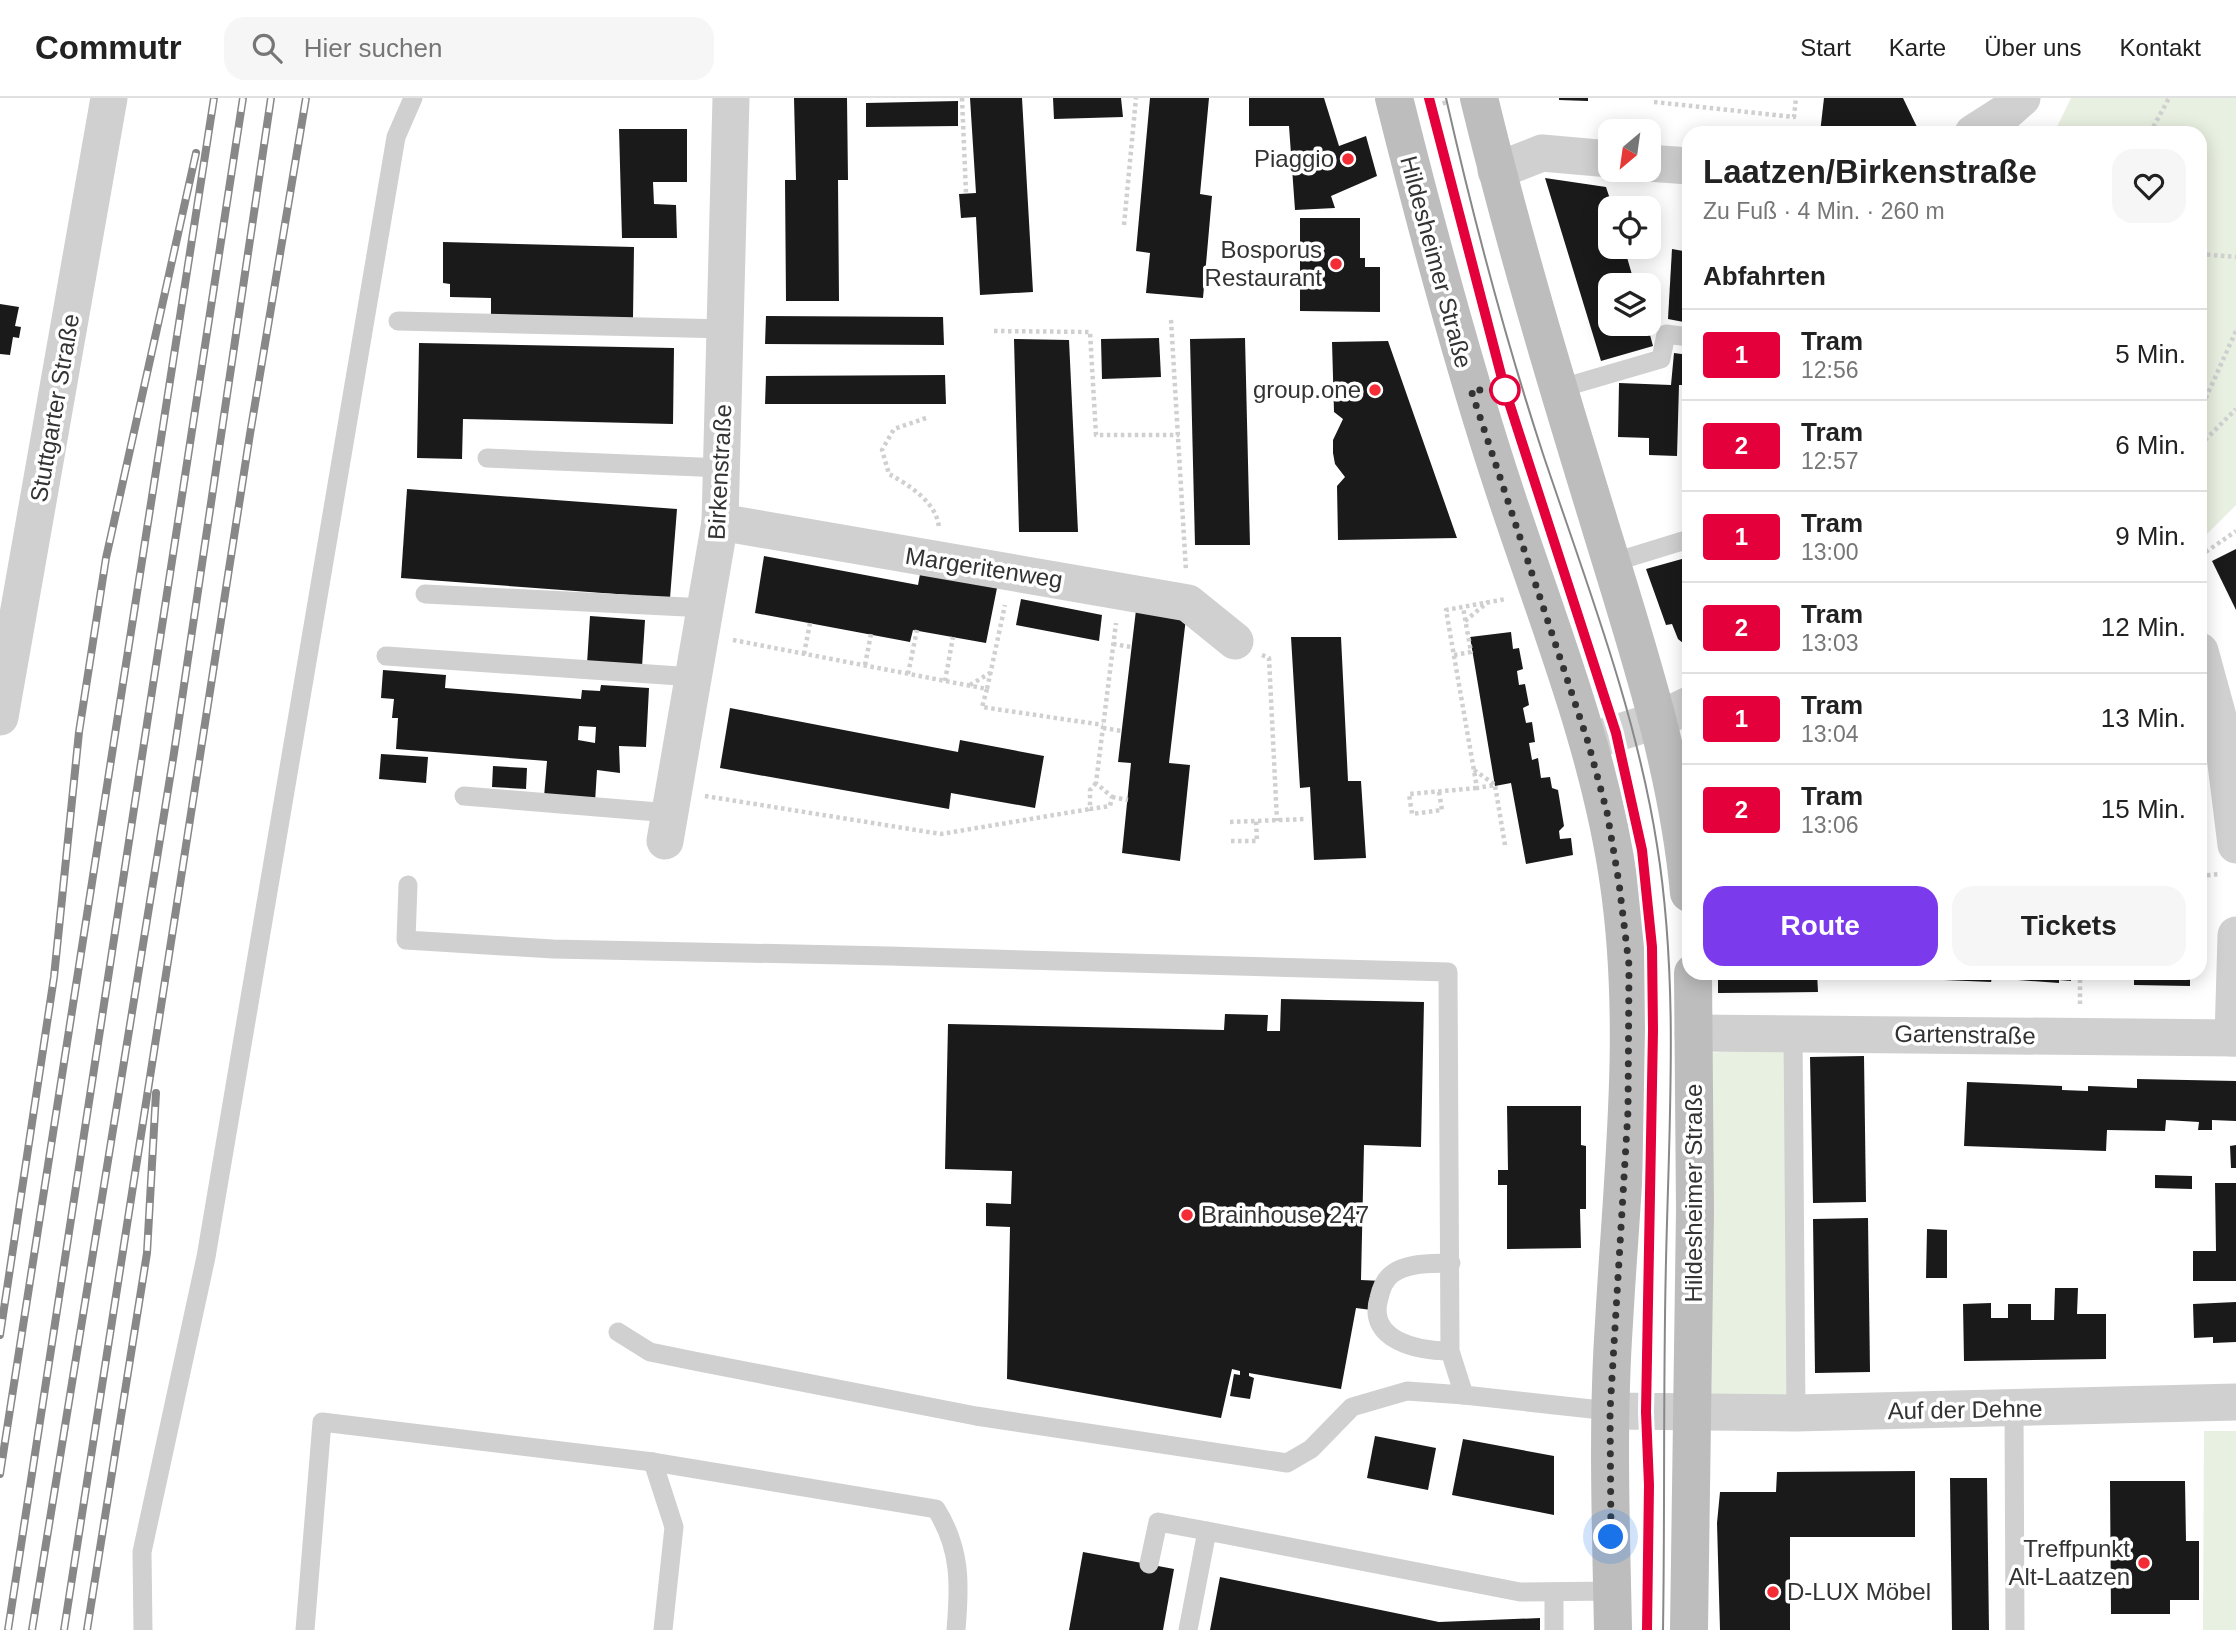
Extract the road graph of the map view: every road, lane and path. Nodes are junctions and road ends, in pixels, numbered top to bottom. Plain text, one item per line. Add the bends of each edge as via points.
1 (109, 98) edge
2 (413, 98) edge
3 (731, 98) edge
4 (962, 98) edge
5 (1136, 98) edge
6 (1394, 98) edge
7 (1479, 98) edge
8 (1796, 98) edge
9 (2022, 98) edge
10 (2039, 98) edge
11 (2169, 98) edge
12 (1654, 102) dead end
13 (1985, 126) edge
14 (2027, 126) edge
15 (2154, 126) edge
16 (1598, 158) edge
17 (1661, 164) edge
18 (1682, 165) edge
19 (1496, 171) junction
20 (966, 193) dead end
21 (1124, 225) dead end
22 (2207, 255) edge
23 (2236, 257) edge
24 (1171, 320) dead end
25 (398, 321) dead end
26 (727, 329) junction
27 (994, 331) dead end
28 (2236, 331) edge
29 (1682, 336) edge
30 (1558, 389) junction
31 (2207, 395) edge
32 (2236, 409) edge
33 (926, 418) dead end
34 (1179, 435) junction
35 (2207, 438) edge
36 (487, 458) dead end
37 (723, 468) junction
38 (720, 522) junction
39 (2236, 531) edge
40 (1682, 541) edge
41 (2207, 551) edge
42 (940, 562) junction
43 (1611, 564) junction
44 (1012, 573) junction
45 (1119, 590) junction
46 (425, 594) dead end
47 (1538, 594) junction
48 (1489, 602) junction
49 (1188, 603) junction
50 (1463, 607) junction
51 (704, 621) junction
52 (1465, 621) junction
53 (810, 623) dead end
54 (917, 630) dead end
55 (871, 634) dead end
56 (953, 637) dead end
57 (1236, 641) joint
58 (1113, 644) junction
59 (1131, 648) dead end
60 (804, 654) junction
61 (1454, 655) junction
62 (386, 656) dead end
63 (865, 665) junction
64 (990, 673) junction
65 (908, 674) junction
66 (2207, 676) edge
67 (694, 677) junction
68 (945, 681) junction
69 (970, 686) junction
70 (987, 689) junction
71 (1673, 713) edge
72 (0, 717) edge
73 (1103, 726) junction
74 (1122, 731) dead end
75 (1588, 742) junction
76 (1474, 770) junction
77 (1096, 783) junction
78 (1495, 785) junction
79 (1477, 788) junction
80 (1439, 792) junction
81 (464, 796) dead end
82 (1112, 797) junction
83 (1128, 800) dead end
84 (1090, 809) junction
85 (669, 815) junction
86 (1306, 819) dead end
87 (1256, 821) junction
88 (1277, 821) junction
89 (1230, 822) dead end
90 (1682, 822) edge
91 (1231, 841) dead end
92 (1505, 845) dead end
93 (2236, 845) edge
94 (408, 885) dead end
95 (2236, 935) edge
96 (1693, 980) edge
97 (1793, 1032) junction
98 (1693, 1033) junction
99 (2234, 1038) edge
100 (1451, 1263) junction
101 (618, 1332) dead end
102 (1450, 1351) junction
103 (1464, 1395) junction
104 (2236, 1402) edge
105 (2014, 1410) junction
106 (1610, 1411) junction
107 (1693, 1413) junction
108 (1796, 1413) junction
109 (653, 1462) junction
110 (1208, 1531) junction
111 (1149, 1564) dead end
112 (1612, 1591) junction
113 (1554, 1592) junction
114 (143, 1630) edge
115 (305, 1630) edge
116 (663, 1630) edge
117 (956, 1630) edge
118 (1188, 1630) edge
119 (1555, 1630) edge
120 (1613, 1630) edge
121 (1689, 1630) edge
122 (2015, 1630) edge

1 - 72 street, Stuttgarter Straße
2 - 114 lane via 396,137 206,1257 142,1552
3 - 26 street, Birkenstraße
4 - 20 path
5 - 21 path
6 - 47 main road, Hildesheimer Straße via 1471,390
7 - 19 main road
8 - 12 path via 1794,117
9 - 13 street
10 - 14 street
11 - 15 path
16 - 19 street via 1542,153
17 - 18 street
19 - 30 main road
22 - 23 path
24 - 34 path
25 - 26 lane
26 - 37 street, Birkenstraße
27 - 34 path via 1090,332 1096,435
28 - 31 path
29 - 30 lane via 1666,334 1661,359
30 - 43 main road
32 - 35 path
33 - 42 path via 894,429 882,450 889,474 914,488 939,519
34 - 49 path
36 - 37 lane
37 - 38 street, Birkenstraße
38 - 42 street, Margeritenweg
38 - 51 street, Birkenstraße
39 - 41 path
40 - 43 lane
42 - 44 street, Margeritenweg
43 - 71 main road
44 - 45 street, Margeritenweg
44 - 64 path
45 - 49 street, Margeritenweg
45 - 58 path
46 - 51 lane
47 - 48 path
47 - 75 main road, Hildesheimer Straße
48 - 50 path
48 - 52 path
49 - 57 street, Margeritenweg
50 - 52 path
50 - 61 path via 1446,610
51 - 60 path
51 - 67 street, Birkenstraße
52 - 61 path via 1471,652
53 - 60 path
54 - 65 path
55 - 63 path
56 - 68 path
57 - 88 path via 1269,658
58 - 59 path
58 - 73 path
60 - 63 path
61 - 76 path
62 - 67 lane
63 - 65 path
64 - 69 path
64 - 70 path
65 - 68 path
66 - 93 street via 2222,731
67 - 85 street, Birkenstraße
68 - 69 path
69 - 70 path
70 - 73 path via 982,707
71 - 75 street
71 - 90 main road
73 - 74 path
73 - 77 path
75 - 106 main road, Hildesheimer Straße via 1607,812 1629,965 1628,1111
76 - 78 path
76 - 79 path
77 - 82 path
77 - 84 path via 1090,790
78 - 79 path
78 - 92 path
79 - 80 path
80 - 80 path via 1409,794 1412,814 1442,810
81 - 85 lane
82 - 83 path
82 - 84 path via 1110,806
84 - 85 path via 941,834
86 - 88 path
87 - 88 path
87 - 89 path
87 - 91 path via 1257,841
94 - 100 lane via 406,940 552,949 1448,972
95 - 99 street
96 - 98 main road, Hildesheimer Straße
97 - 98 street, Gartenstraße
97 - 99 street, Gartenstraße
97 - 108 lane
98 - 107 main road, Hildesheimer Straße
100 - 102 lane
100 - 102 lane via 1410,1266 1392,1274 1383,1284 1377,1306 1381,1325 1392,1338 1411,1348
101 - 103 lane via 650,1352 699,1362 975,1416 1287,1463 1311,1450 1352,1406 1407,1391
102 - 103 lane
103 - 106 lane
104 - 105 street, Auf der Dehne
105 - 108 street, Auf der Dehne
105 - 122 lane
106 - 107 street
106 - 112 main road, Hildesheimer Straße
107 - 108 street, Auf der Dehne
107 - 121 main road, Hildesheimer Straße
109 - 115 lane via 322,1422
109 - 116 lane via 674,1527
109 - 117 lane via 936,1508 950,1532 959,1577
110 - 111 lane via 1158,1522
110 - 113 lane via 1520,1592
110 - 118 lane
112 - 113 lane
112 - 120 main road, Hildesheimer Straße
113 - 119 lane

